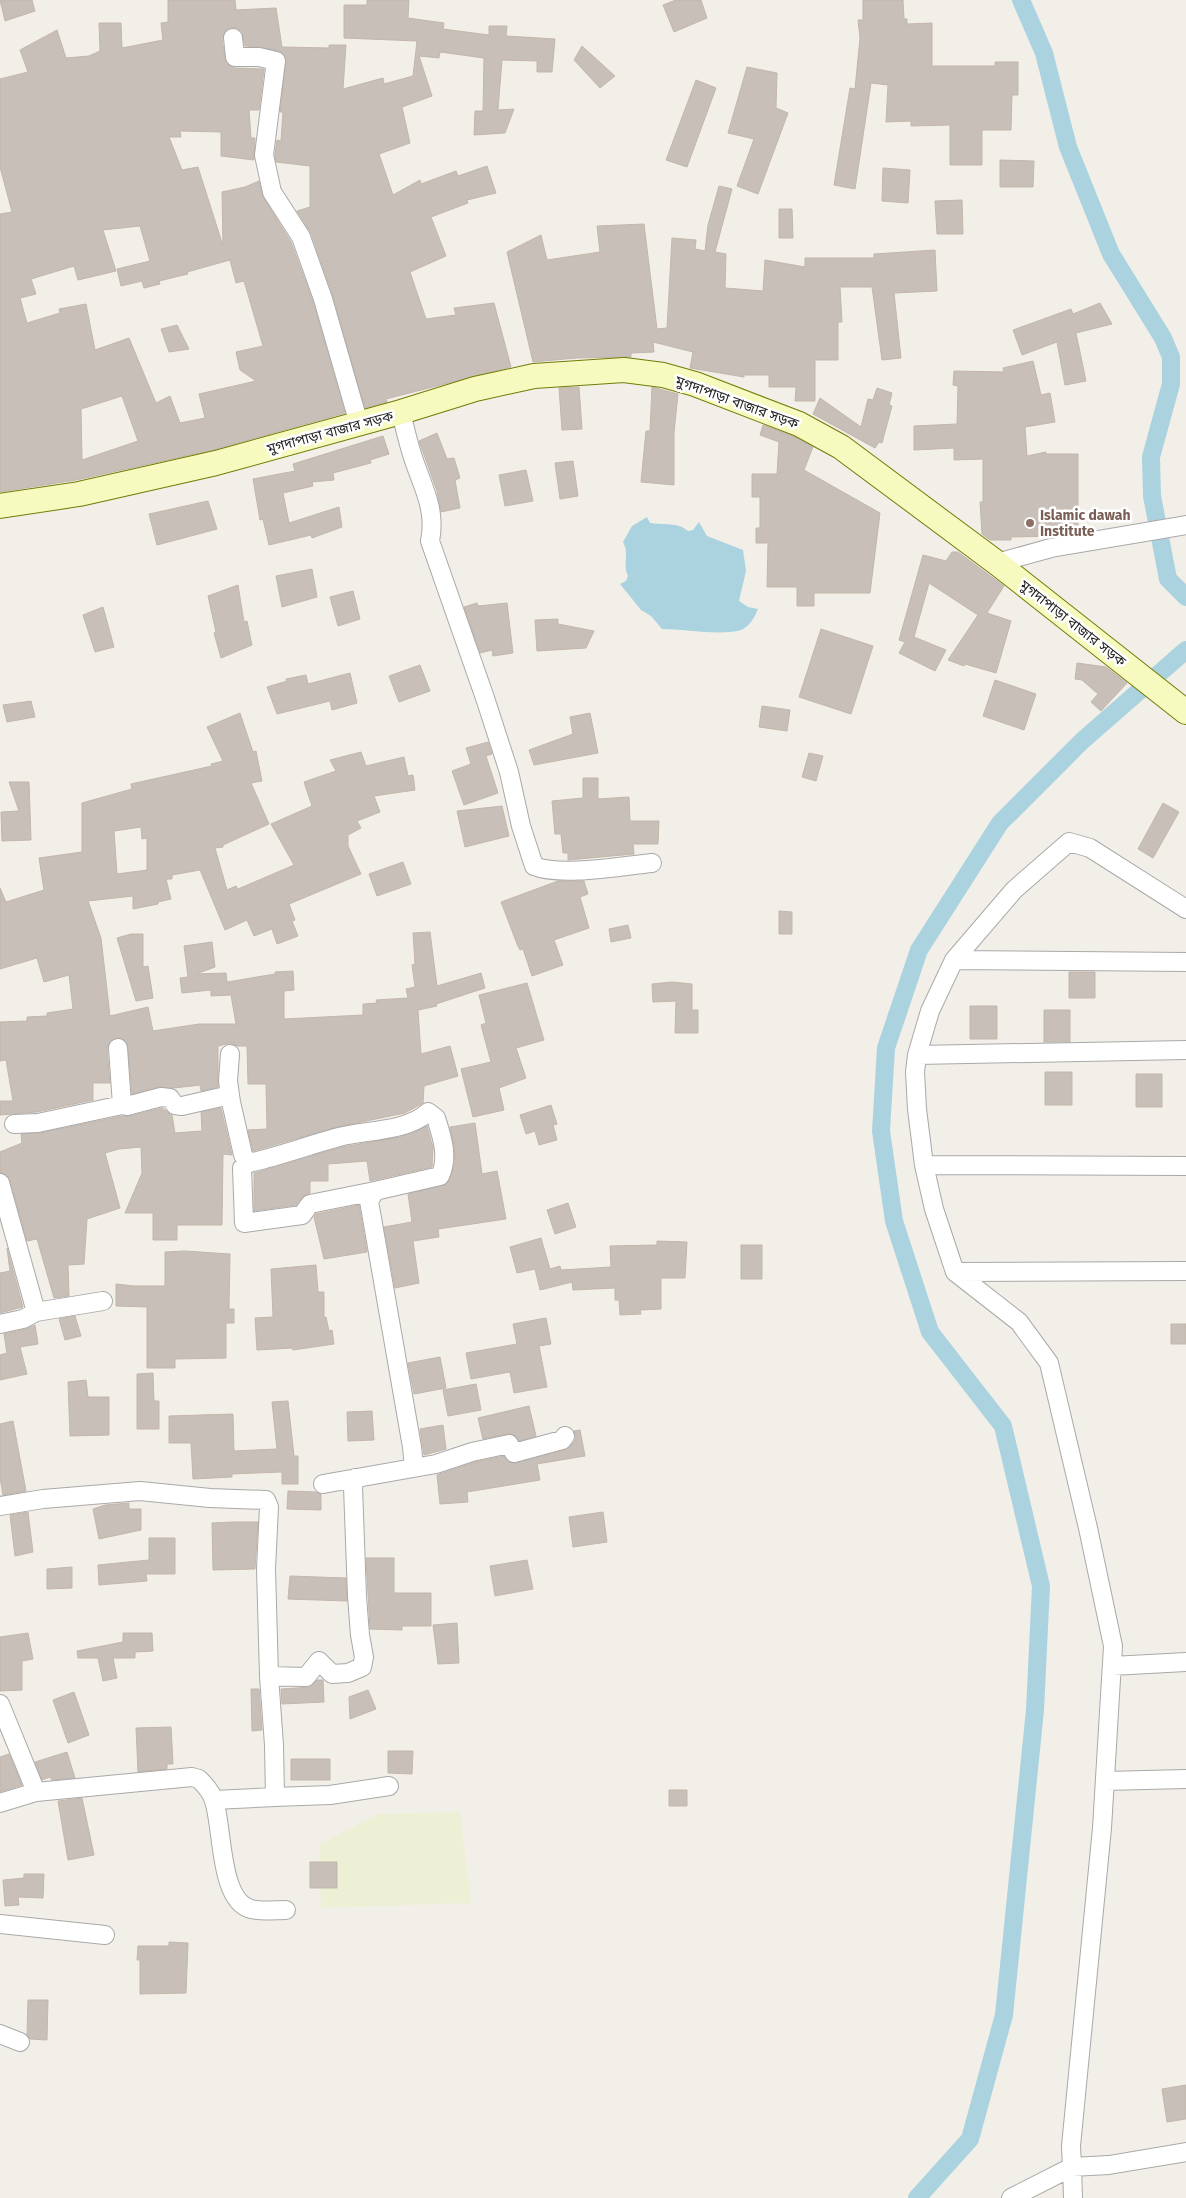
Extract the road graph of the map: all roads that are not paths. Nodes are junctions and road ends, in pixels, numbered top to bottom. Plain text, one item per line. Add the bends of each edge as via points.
1 (232, 38) dead end
2 (401, 412) junction
3 (359, 424) junction
4 (0, 506) edge
5 (1186, 525) edge
6 (997, 563) junction
7 (1186, 712) edge
8 (652, 863) dead end
9 (1186, 909) edge
10 (954, 960) junction
11 (1186, 962) edge
12 (118, 1048) dead end
13 (1186, 1050) edge
14 (230, 1054) dead end
15 (917, 1055) junction
16 (230, 1096) junction
17 (122, 1105) junction
18 (14, 1124) dead end
19 (249, 1162) junction
20 (924, 1164) junction
21 (1186, 1166) edge
22 (0, 1183) edge
23 (375, 1191) junction
24 (1186, 1271) edge
25 (955, 1272) junction
26 (103, 1301) dead end
27 (36, 1312) junction
28 (0, 1324) edge
29 (565, 1436) dead end
30 (414, 1467) junction
31 (355, 1478) junction
32 (324, 1484) dead end
33 (0, 1506) edge
34 (1186, 1662) edge
35 (1112, 1666) junction
36 (269, 1676) junction
37 (0, 1704) edge
38 (1186, 1779) edge
39 (1105, 1780) junction
40 (389, 1786) dead end
41 (36, 1792) junction
42 (275, 1797) junction
43 (214, 1800) junction
44 (0, 1803) edge
45 (286, 1910) dead end
46 (0, 1924) edge
47 (105, 1935) dead end
48 (0, 2034) edge
49 (20, 2042) dead end
50 (1186, 2152) edge
51 (1072, 2167) junction
52 (1011, 2198) edge
53 (1073, 2198) edge

1 - 3 street via 235,57 276,61 264,155 272,192 301,237 323,299
2 - 3 street, মুগদাপাড়া বাজার সড়ক
2 - 6 street, মুগদাপাড়া বাজার সড়ক via 475,389 534,376 624,370 663,375 696,384 799,424 841,447
2 - 8 street via 434,524 430,541 488,706 534,866 584,870
3 - 4 street, মুগদাপাড়া বাজার সড়ক via 206,466 79,494
5 - 6 street via 1051,548
6 - 7 street, মুগদাপাড়া বাজার সড়ক
9 - 10 street via 1090,848 1069,842 1014,890
10 - 11 street
10 - 15 street via 930,1011
12 - 17 street
13 - 15 street
14 - 16 street
15 - 20 street via 916,1109
16 - 17 street via 182,1106 170,1098
16 - 19 street via 243,1155
17 - 18 street via 38,1123
19 - 23 street via 242,1168 244,1223 302,1214 310,1204
19 - 23 street via 280,1156 341,1136 404,1124 421,1119 428,1112 436,1118 445,1152 440,1176
20 - 21 street
20 - 25 street via 934,1209
22 - 27 street
23 - 30 street via 369,1201
24 - 25 street
25 - 35 street via 1019,1322 1049,1363 1113,1646
26 - 27 street
27 - 28 street via 23,1319
29 - 30 street via 562,1440 514,1453 508,1444
30 - 31 street
31 - 32 street
31 - 36 street via 354,1551 364,1657 362,1667 348,1673 332,1674 319,1661 306,1677
33 - 36 street via 140,1491 266,1500
34 - 35 street
35 - 39 street
36 - 42 street
37 - 41 street
38 - 39 street
39 - 51 street via 1071,2146
40 - 42 street via 330,1795
41 - 43 street via 192,1777 205,1785
41 - 44 street
42 - 43 street
43 - 45 street via 233,1894 239,1903 251,1909
46 - 47 street
48 - 49 street
50 - 51 street via 1109,2166
51 - 52 street
51 - 53 street

